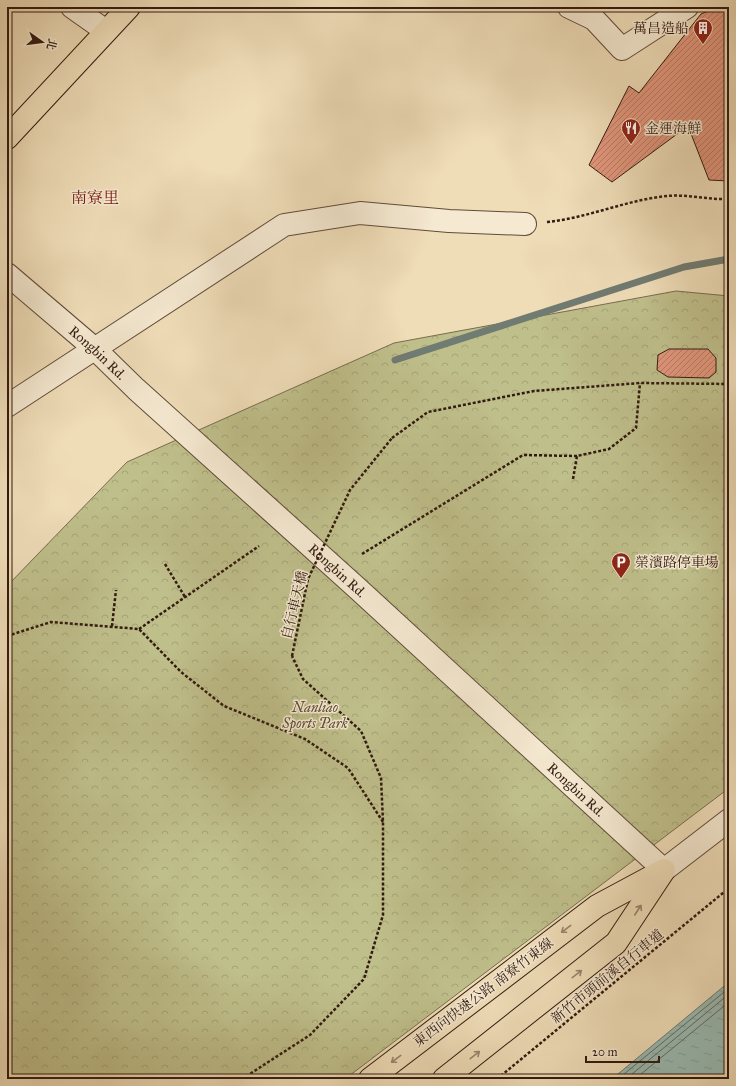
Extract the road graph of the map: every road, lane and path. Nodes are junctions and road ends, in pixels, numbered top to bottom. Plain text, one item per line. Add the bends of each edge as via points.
1 (72, 7) edge
2 (129, 7) edge
3 (569, 7) edge
4 (687, 7) edge
5 (106, 31) junction
6 (7, 138) edge
7 (729, 199) edge
8 (525, 224) joint
9 (7, 274) edge
10 (94, 350) junction
11 (640, 383) junction
12 (729, 384) edge
13 (7, 406) edge
14 (578, 456) junction
15 (573, 479) dead end
16 (258, 546) dead end
17 (362, 554) dead end
18 (165, 564) dead end
19 (116, 590) dead end
20 (185, 597) junction
21 (112, 626) junction
22 (139, 629) junction
23 (7, 636) edge
24 (729, 820) edge
25 (383, 822) junction
26 (664, 870) junction
27 (729, 888) edge
28 (242, 1079) edge
29 (370, 1079) edge
30 (444, 1079) edge
31 (497, 1079) edge

1 - 5 street
2 - 5 main road
3 - 4 street via 594,19 622,48
5 - 6 main road
7 - 8 path via 668,196 619,205 565,221
8 - 10 street via 449,221 360,213 284,225
9 - 10 street, Rongbin Rd.
10 - 13 street
10 - 26 street, Rongbin Rd.
11 - 12 path, 自行車天橋
11 - 14 path via 636,428 609,449
11 - 25 path, 自行車天橋, bridge via 534,391 428,412 392,438 350,490 308,579 292,656 303,678 361,731 381,778
14 - 15 path
14 - 17 path via 524,455
16 - 20 path
18 - 20 path
19 - 21 path
20 - 22 path
21 - 22 path
21 - 23 path via 51,622
22 - 25 path via 181,672 224,706 304,739 348,768
24 - 26 street
25 - 28 path via 383,915 364,979 310,1035
26 -> 29 main road, 東西向快速公路 南寮竹東線 via 597,906
30 -> 26 main road via 616,943
27 - 31 path, 新竹市頭前溪自行車道

